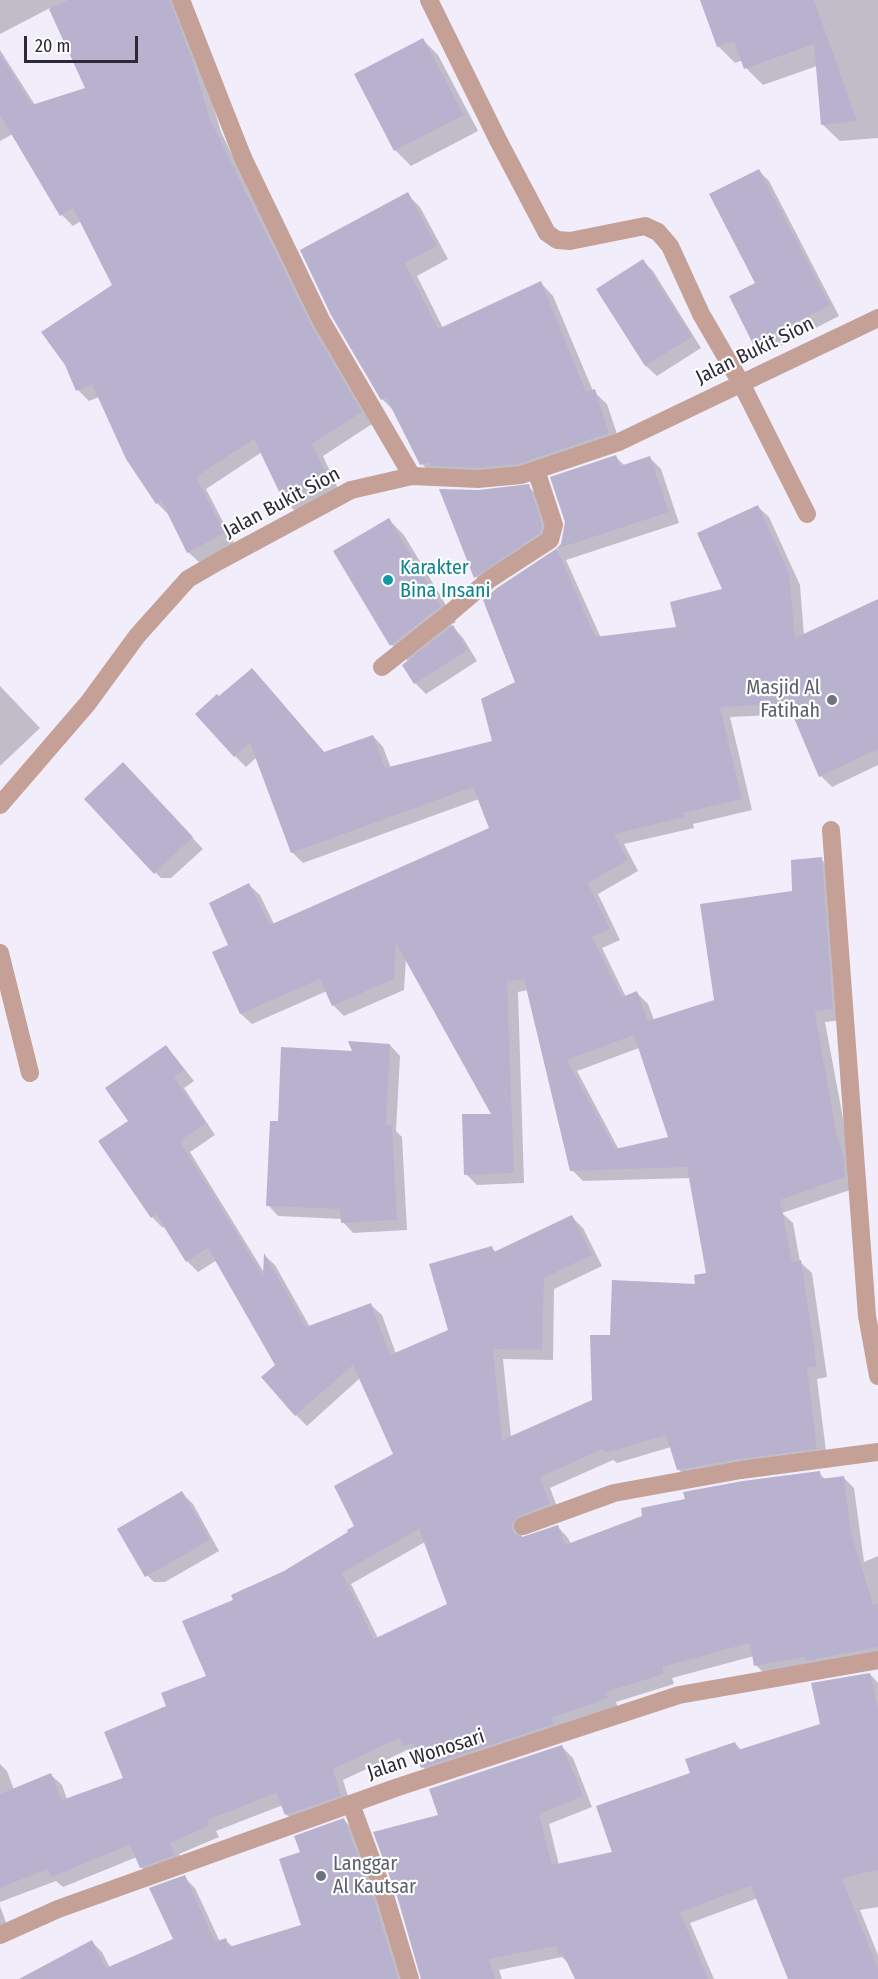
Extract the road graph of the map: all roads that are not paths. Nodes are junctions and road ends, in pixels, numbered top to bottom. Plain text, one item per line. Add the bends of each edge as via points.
1 (181, 0) edge
2 (429, 0) edge
3 (878, 318) edge
4 (741, 382) junction
5 (536, 470) junction
6 (412, 476) junction
7 (807, 514) dead end
8 (382, 667) dead end
9 (0, 804) edge
10 (831, 830) dead end
11 (0, 954) edge
12 (30, 1073) dead end
13 (878, 1376) edge
14 (878, 1452) edge
15 (523, 1526) dead end
16 (878, 1660) edge
17 (351, 1804) junction
18 (0, 1935) edge
19 (410, 1979) edge

1 - 6 street via 243,158 316,309
2 - 4 street via 547,233 556,240 570,241 645,226 658,232 670,246 701,314
3 - 4 street, Jalan Bukit Sion
4 - 5 street, Jalan Bukit Sion via 619,442
4 - 7 street
5 - 6 street, Jalan Bukit Sion via 478,479
5 - 8 street via 554,525 550,540 490,579
6 - 9 street, Jalan Bukit Sion via 351,490 188,579 137,636 88,704
10 - 13 street via 867,1316
11 - 12 street
14 - 15 street via 741,1470 614,1493
16 - 17 street, Jalan Wonosari via 679,1695
17 - 18 street, Jalan Wonosari via 58,1909
17 - 19 street

